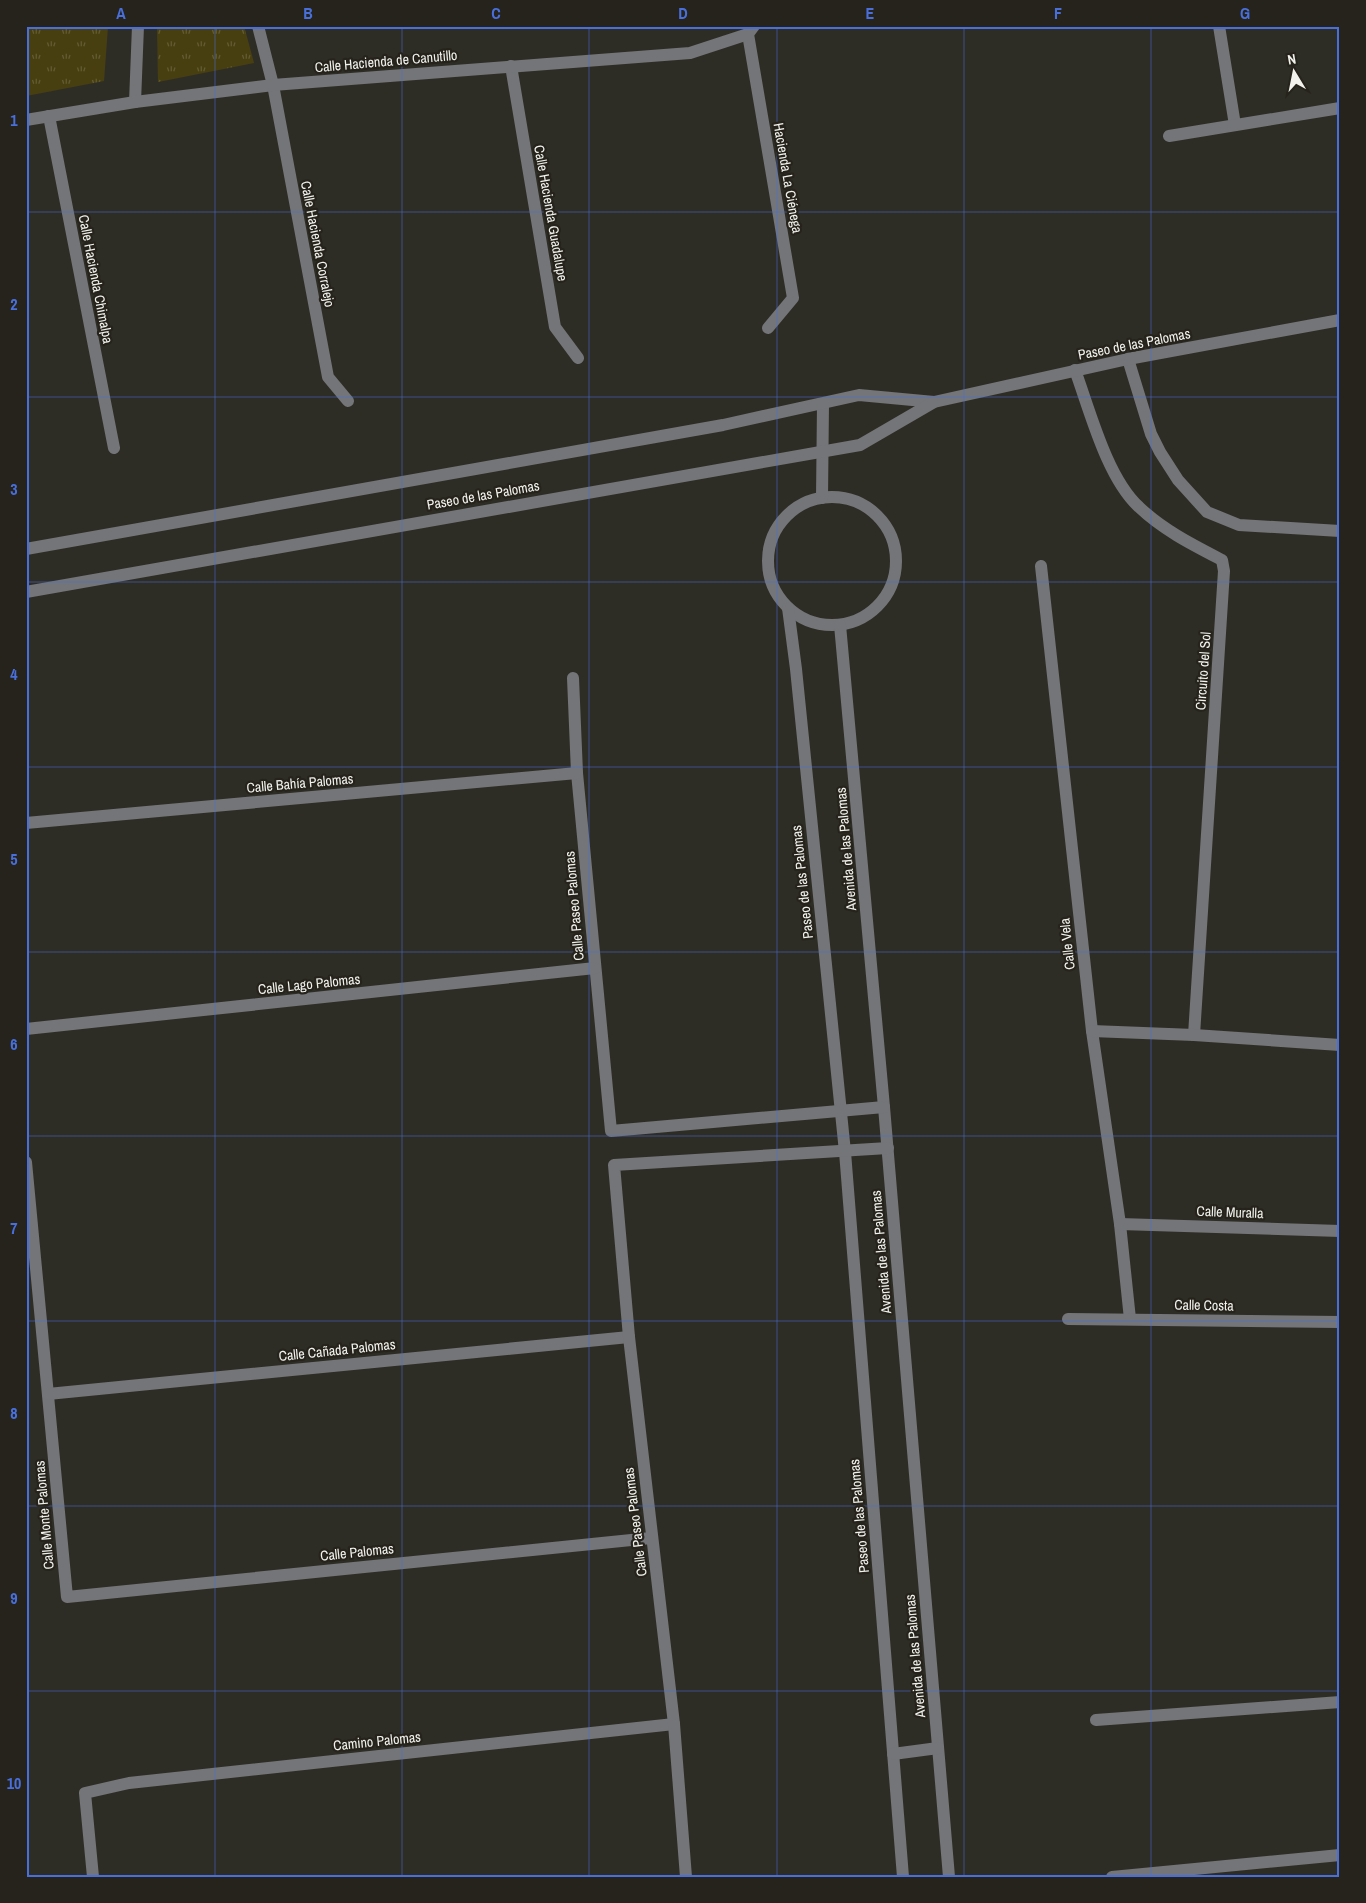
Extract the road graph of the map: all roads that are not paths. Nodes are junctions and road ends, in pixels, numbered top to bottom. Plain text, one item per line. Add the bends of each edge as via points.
1 (138, 26) edge
2 (258, 26) edge
3 (1219, 26) edge
4 (751, 30) edge
5 (511, 66) junction
6 (274, 85) junction
7 (135, 102) junction
8 (1340, 108) edge
9 (49, 116) junction
10 (26, 120) edge
11 (1235, 125) junction
12 (1169, 136) dead end
13 (1340, 320) edge
14 (768, 328) dead end
15 (578, 358) dead end
16 (1128, 359) junction
17 (1076, 370) junction
18 (348, 401) dead end
19 (934, 402) junction
20 (822, 404) junction
21 (114, 448) dead end
22 (822, 451) junction
23 (822, 498) junction
24 (1340, 531) edge
25 (26, 549) edge
26 (1041, 566) dead end
27 (26, 592) edge
28 (788, 608) junction
29 (840, 625) junction
30 (573, 678) dead end
31 (576, 773) junction
32 (26, 824) edge
33 (595, 968) junction
34 (26, 1028) edge
35 (1092, 1031) junction
36 (1194, 1035) junction
37 (1340, 1045) edge
38 (884, 1107) junction
39 (840, 1111) junction
40 (888, 1148) junction
41 (845, 1152) junction
42 (26, 1162) edge
43 (1120, 1224) junction
44 (1340, 1231) edge
45 (1068, 1319) dead end
46 (1130, 1319) junction
47 (1340, 1322) edge
48 (629, 1337) junction
49 (48, 1394) junction
50 (651, 1538) junction
51 (67, 1597) joint
52 (1340, 1702) edge
53 (1096, 1720) dead end
54 (674, 1724) junction
55 (938, 1748) junction
56 (893, 1754) junction
57 (1340, 1855) edge
58 (93, 1877) edge
59 (686, 1877) edge
60 (902, 1877) edge
61 (949, 1877) edge
62 (1112, 1877) edge

1 - 7 street
2 - 6 street, Calle Hacienda Corralejo
3 - 11 street
4 - 5 street, Calle Hacienda de Canutillo via 690,53
4 - 14 street, Hacienda La Ciénega via 793,298
5 - 6 street, Calle Hacienda de Canutillo
5 - 15 street, Calle Hacienda Guadalupe via 555,327
6 - 7 street, Calle Hacienda de Canutillo
6 - 18 street, Calle Hacienda Corralejo via 328,377
7 - 9 street, Calle Hacienda de Canutillo
8 - 11 street
9 - 10 street, Calle Hacienda de Canutillo
9 - 21 street, Calle Hacienda Chimalpa
11 - 12 street
13 - 16 street, Paseo de las Palomas
16 - 17 street, Paseo de las Palomas
16 - 24 street via 1151,434 1160,452 1178,480 1207,512 1239,525
17 - 19 street, Paseo de las Palomas
17 - 36 street, Circuito del Sol via 1102,445 1122,486 1138,506 1172,534 1222,560 1224,571
19 - 20 street, Paseo de las Palomas via 859,395
19 - 22 street, Paseo de las Palomas via 860,445
20 - 22 street
20 - 25 street, Paseo de las Palomas via 723,425
22 - 23 street
22 - 27 street, Paseo de las Palomas
23 - 28 street via 804,503 790,513 770,543 770,578
23 - 29 street via 852,500 872,510 893,538 897,555 891,589 880,604 867,615
26 - 35 street, Calle Vela
28 - 29 street via 809,621
28 - 39 street, Paseo de las Palomas
29 - 38 street, Avenida de las Palomas
30 - 31 street, Calle Paseo Palomas
31 - 32 street, Calle Bahía Palomas
31 - 33 street, Calle Paseo Palomas
33 - 34 street, Calle Lago Palomas
33 - 39 street, Calle Paseo Palomas via 611,1131
35 - 36 street
35 - 43 street, Calle Vela
36 - 37 street
38 - 39 street
38 - 40 street, Avenida de las Palomas
39 - 41 street, Paseo de las Palomas
40 - 41 street
40 - 55 street, Avenida de las Palomas
41 - 48 street, Calle Paseo Palomas via 614,1164
41 - 56 street, Paseo de las Palomas
42 - 49 street, Calle Monte Palomas
43 - 44 street, Calle Muralla
43 - 46 street, Calle Vela
45 - 46 street, Calle Costa
46 - 47 street, Calle Costa
48 - 49 street, Calle Cañada Palomas
48 - 50 street, Calle Paseo Palomas
49 - 51 street, Calle Monte Palomas
50 - 51 street, Calle Palomas
50 - 54 street, Calle Paseo Palomas
52 - 53 street
54 - 58 street, Camino Palomas via 129,1783 85,1793
54 - 59 street, Calle Paseo Palomas
55 - 56 street
55 - 61 street, Avenida de las Palomas
56 - 60 street, Paseo de las Palomas
57 - 62 street

